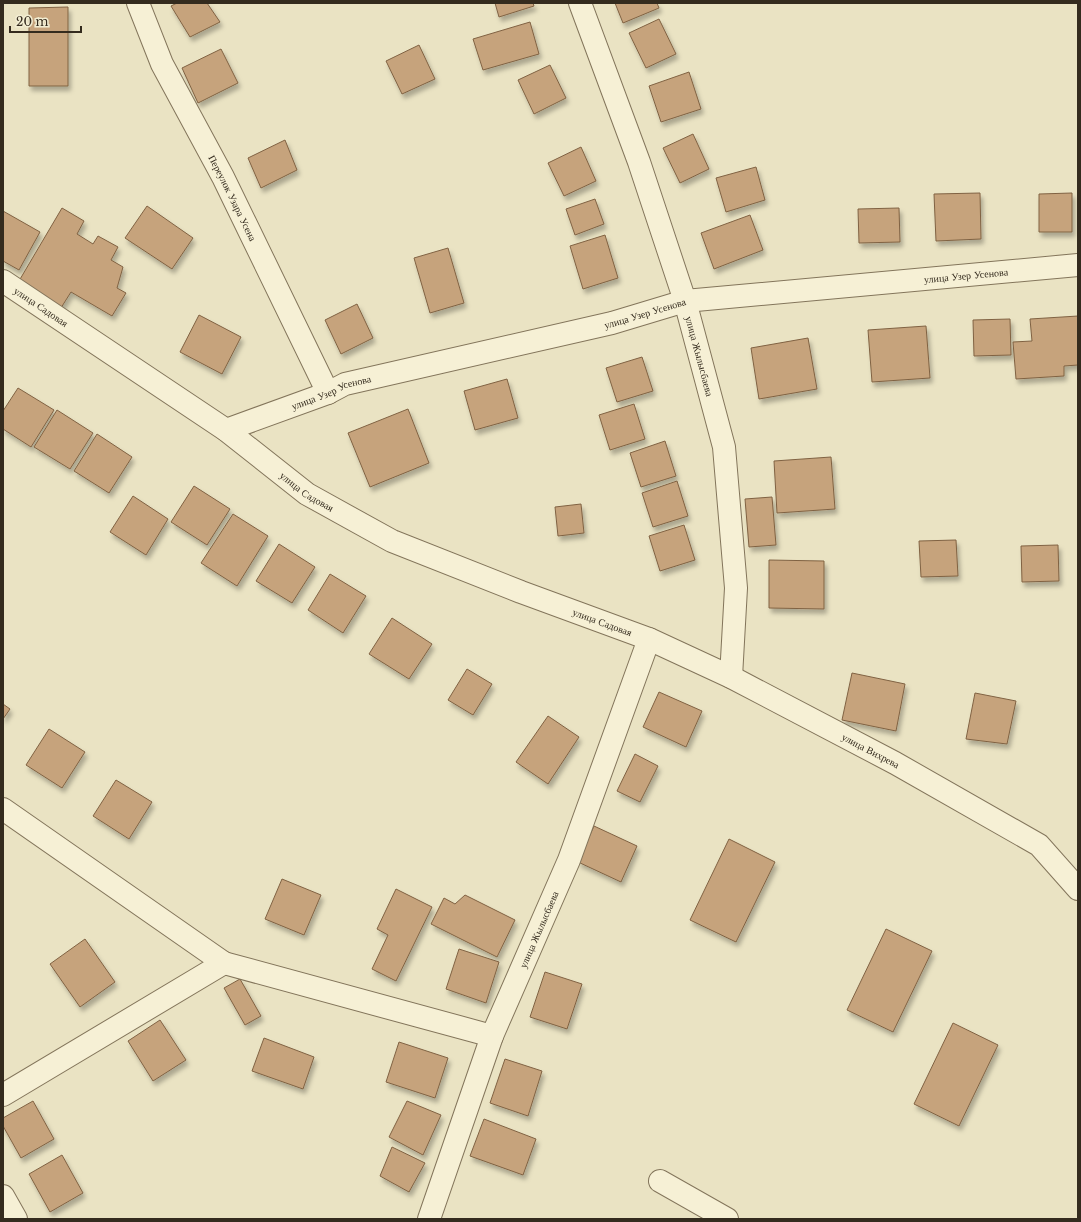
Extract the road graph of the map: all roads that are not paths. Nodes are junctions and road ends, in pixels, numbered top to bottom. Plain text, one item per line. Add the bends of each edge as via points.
1 (138, 3) edge
2 (580, 3) edge
3 (1078, 265) edge
4 (3, 281) edge
5 (685, 301) junction
6 (328, 393) junction
7 (226, 430) junction
8 (647, 638) junction
9 (731, 677) junction
10 (3, 809) edge
11 (1078, 889) edge
12 (224, 963) junction
13 (492, 1036) junction
14 (3, 1095) edge
15 (660, 1182) dead end
16 (3, 1196) edge
17 (16, 1219) edge
18 (429, 1219) edge
19 (727, 1219) edge

1 - 6 street, Переулок Узара Усена via 162,64 223,177
2 - 5 street, улица Жылысбаева via 639,162
3 - 5 street, улица Узер Усенова
4 - 7 street, улица Садовая
5 - 6 street, улица Узер Усенова via 612,323 345,384
5 - 9 street, улица Жылысбаева via 724,448 736,588
6 - 7 street, улица Узер Усенова
7 - 8 street, улица Садовая via 307,494 392,541
8 - 9 street, улица Вихрева
8 - 13 street, улица Жылысбаева via 569,860
9 - 11 street, улица Вихрева via 895,763 1039,845
10 - 12 street
12 - 13 street
12 - 14 street
13 - 18 street, улица Жылысбаева
15 - 19 street
16 - 17 street

